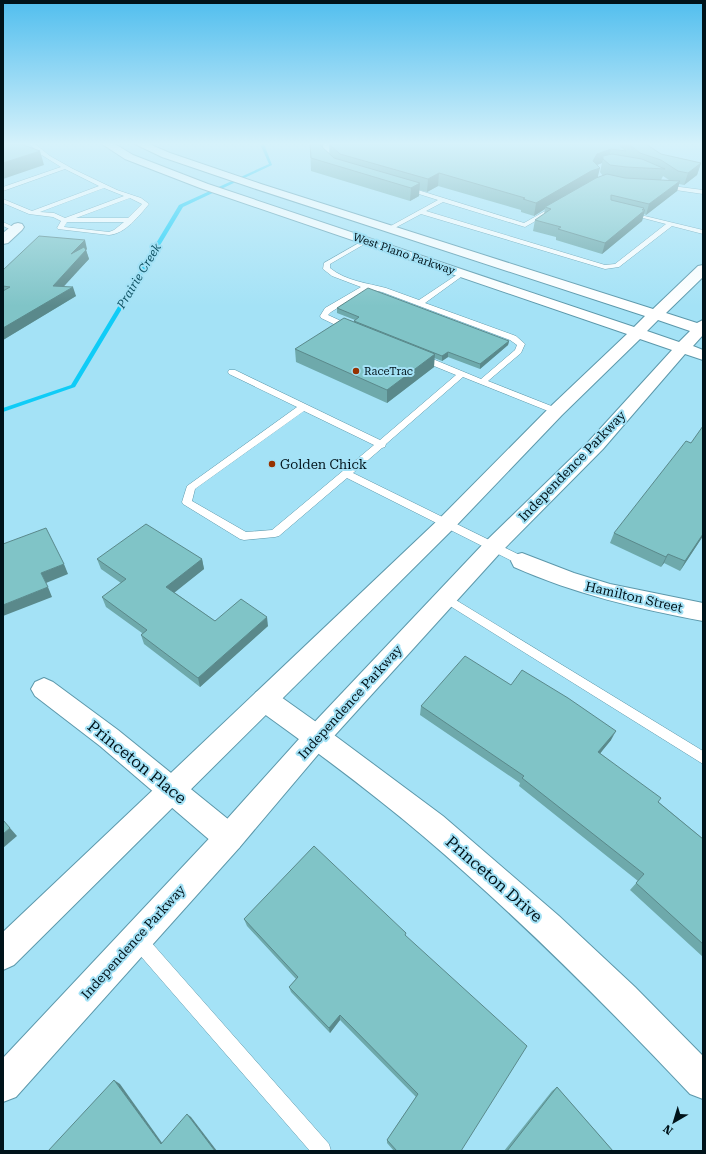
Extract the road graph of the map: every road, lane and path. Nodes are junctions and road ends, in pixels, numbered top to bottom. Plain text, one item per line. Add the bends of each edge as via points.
1 (72, 198) edge
2 (125, 198) edge
3 (135, 198) edge
4 (238, 198) edge
5 (293, 198) edge
6 (435, 198) edge
7 (442, 200) junction
8 (3, 201) edge
9 (563, 202) edge
10 (421, 212) junction
11 (626, 212) edge
12 (31, 213) junction
13 (65, 220) junction
14 (128, 220) junction
15 (3, 224) edge
16 (670, 224) junction
17 (17, 229) joint
18 (389, 229) junction
19 (334, 230) junction
20 (703, 232) edge
21 (3, 240) edge
22 (366, 241) junction
23 (427, 242) junction
24 (703, 269) edge
25 (463, 273) junction
26 (367, 287) junction
27 (420, 303) junction
28 (656, 314) junction
29 (637, 332) junction
30 (360, 333) edge
31 (698, 337) edge
32 (411, 354) edge
33 (232, 372) dead end
34 (462, 374) junction
35 (482, 382) junction
36 (303, 407) junction
37 (556, 411) junction
38 (382, 445) junction
39 (346, 474) junction
40 (446, 524) junction
41 (492, 548) junction
42 (522, 561) joint
43 (446, 598) junction
44 (703, 612) edge
45 (44, 689) dead end
46 (265, 700) junction
47 (317, 737) junction
48 (703, 758) edge
49 (171, 789) junction
50 (229, 838) junction
51 (137, 938) junction
52 (3, 954) edge
53 (703, 1081) edge
54 (3, 1084) edge
55 (322, 1151) edge

1 - 12 lane
2 - 13 lane
3 - 14 lane via 146,204
4 - 19 main road, West Plano Parkway
5 - 18 main road, West Plano Parkway
6 - 7 lane
7 - 9 lane via 525,224
7 - 10 lane
8 - 12 lane
10 - 16 lane via 605,267 617,266
10 - 18 lane
11 - 16 lane
12 - 13 lane via 54,215
13 - 14 lane
13 - 14 lane via 60,228 113,233
15 - 17 lane
16 - 20 lane
17 - 21 main road
18 - 19 main road via 366,232
18 - 23 main road, West Plano Parkway
19 - 22 main road, West Plano Parkway
22 - 23 main road via 383,239
22 - 25 main road, West Plano Parkway
22 - 26 lane via 327,263 326,270
23 - 28 main road, West Plano Parkway
24 - 28 main road
25 - 27 lane
25 - 29 main road, West Plano Parkway
26 - 27 lane via 384,290
26 - 30 lane via 328,310 324,316
27 - 35 lane via 513,338 521,344 518,351
28 - 29 main road
28 - 31 main road, West Plano Parkway
29 - 31 main road, West Plano Parkway
29 - 37 main road
31 - 41 main road, Independence Parkway via 596,445
32 - 34 lane
33 - 36 lane
34 - 35 lane
34 - 38 lane
35 - 37 lane
36 - 38 lane
36 - 39 lane via 190,488 187,502 244,536 275,533
37 - 40 main road
38 - 39 lane
39 - 40 lane
40 - 41 lane
40 - 46 main road
41 - 42 lane
41 - 43 main road, Independence Parkway
42 - 44 main road, Hamilton Street via 550,574 606,593
43 - 47 main road, Independence Parkway
43 - 48 lane
45 - 49 main road, Princeton Place
46 - 47 main road, Princeton Drive
46 - 49 main road
47 - 50 main road, Independence Parkway
47 - 53 main road, Princeton Drive via 433,826 548,927
49 - 50 main road, Princeton Place
49 - 52 main road
50 - 51 main road, Independence Parkway
51 - 54 main road, Independence Parkway
51 - 55 lane

